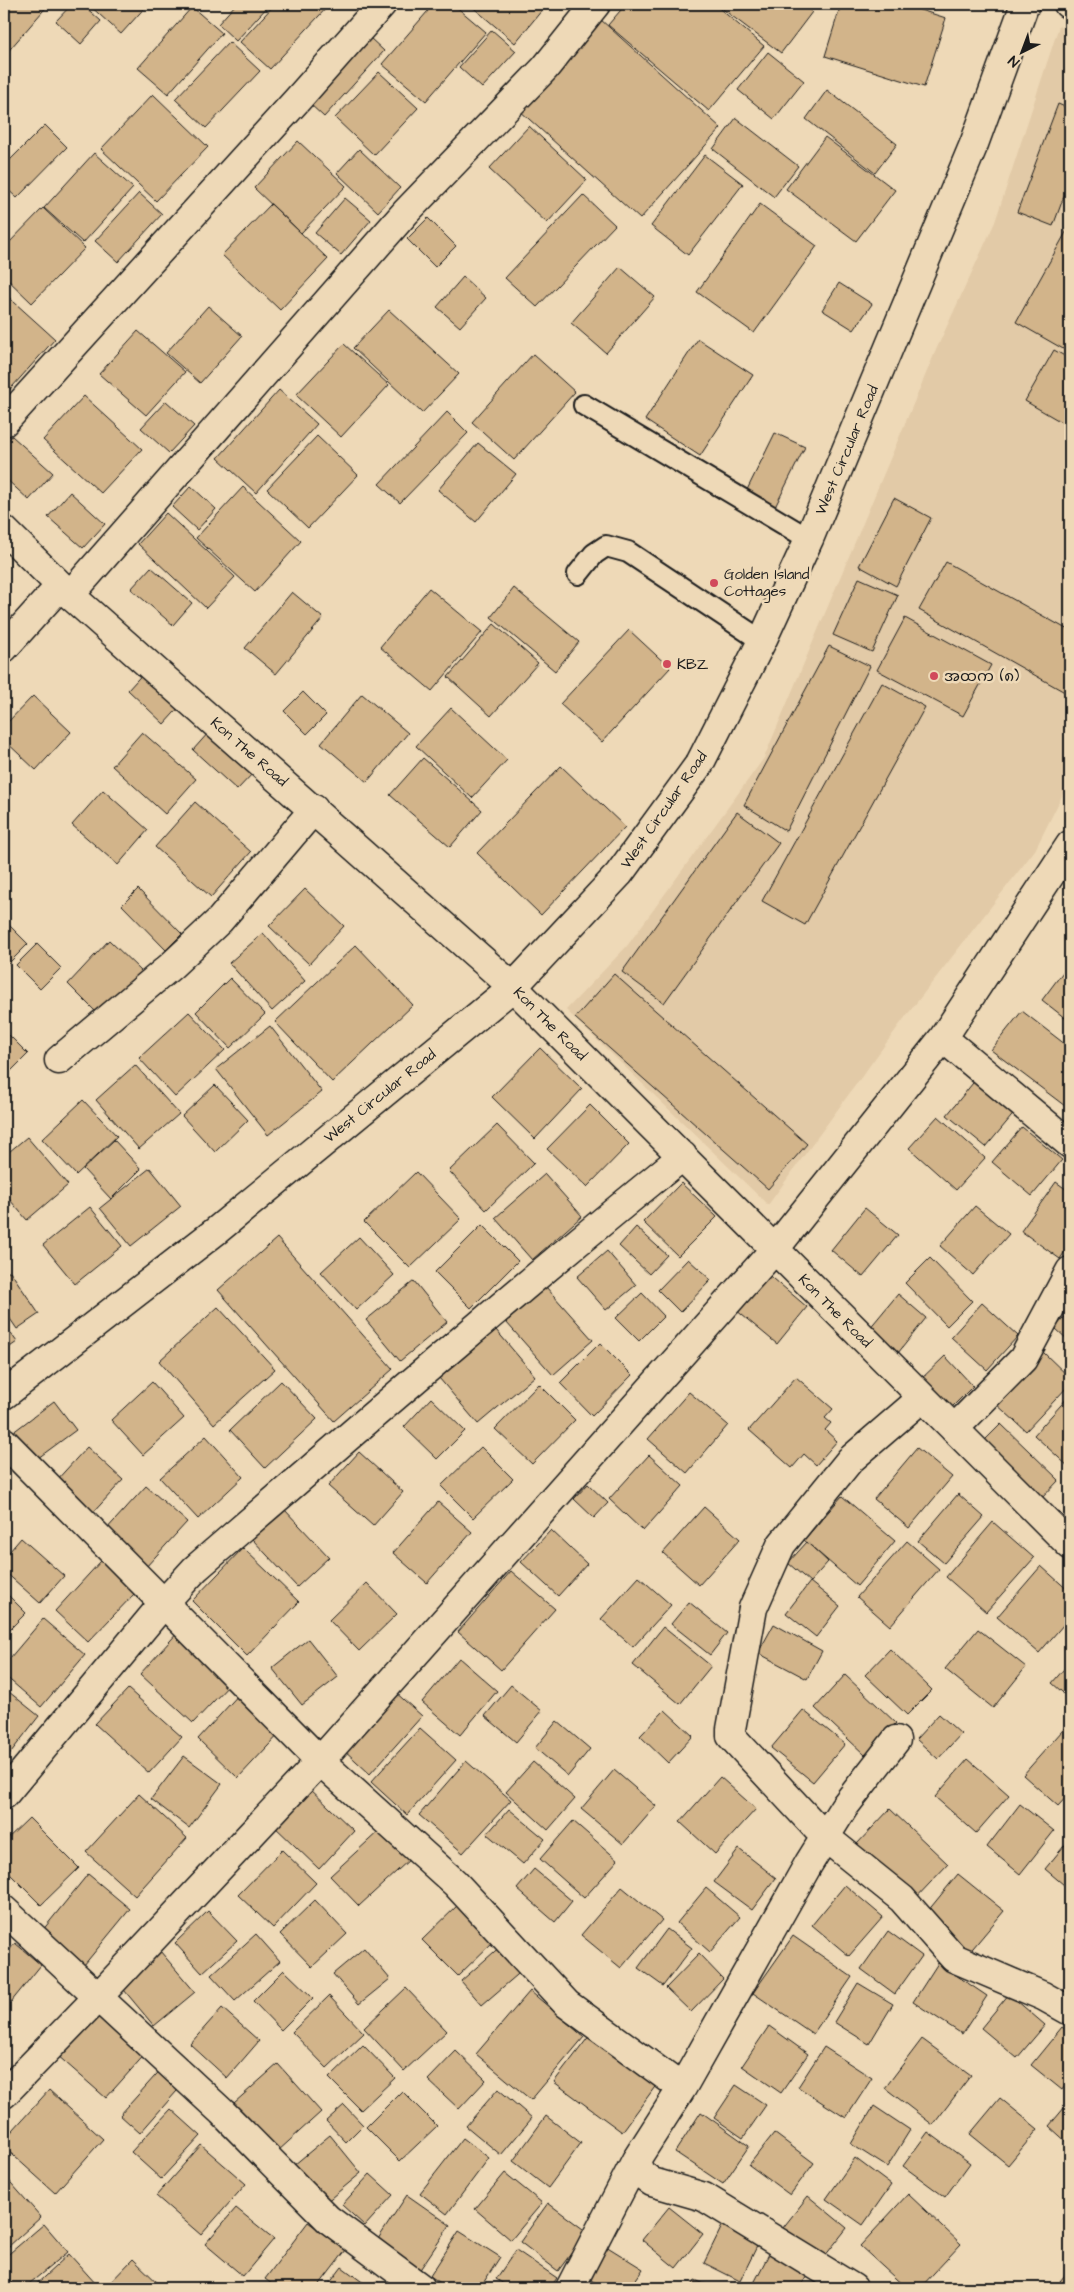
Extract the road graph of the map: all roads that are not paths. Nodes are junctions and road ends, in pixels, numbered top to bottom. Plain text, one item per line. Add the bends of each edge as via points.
1 (382, 4) edge
2 (596, 4) edge
3 (1025, 4) edge
4 (584, 405) dead end
5 (4, 422) edge
6 (4, 530) edge
7 (809, 539) junction
8 (578, 574) dead end
9 (65, 590) junction
10 (762, 641) junction
11 (4, 648) edge
12 (314, 809) junction
13 (1070, 845) edge
14 (513, 987) junction
15 (943, 1038) junction
16 (59, 1060) dead end
17 (1070, 1144) edge
18 (683, 1156) junction
19 (774, 1250) junction
20 (1070, 1272) edge
21 (4, 1395) edge
22 (922, 1398) junction
23 (954, 1429) junction
24 (4, 1442) edge
25 (1070, 1545) edge
26 (163, 1604) junction
27 (896, 1740) dead end
28 (320, 1761) junction
29 (4, 1795) edge
30 (825, 1837) junction
31 (4, 1910) edge
32 (98, 1997) junction
33 (1070, 2011) edge
34 (682, 2088) junction
35 (4, 2094) edge
36 (636, 2160) junction
37 (421, 2288) edge
38 (570, 2288) edge
39 (853, 2288) edge

1 - 5 street
2 - 9 street via 545,68 406,212
3 - 7 street, West Circular Road via 974,144
4 - 7 lane
6 - 9 street, Kon The Road
7 - 10 street, West Circular Road
8 - 10 lane via 594,554 606,546 628,552
9 - 11 street
9 - 12 street, Kon The Road
10 - 14 street, West Circular Road via 700,763 619,874
12 - 14 street, Kon The Road
12 - 16 street via 220,920 171,966
13 - 15 street
14 - 18 street, Kon The Road
14 - 21 street, West Circular Road via 216,1231
15 - 17 street
15 - 19 street
18 - 19 street, Kon The Road
18 - 26 street via 406,1387 195,1570
19 - 22 street, Kon The Road
19 - 28 street
20 - 23 street via 1023,1359
22 - 23 street, Kon The Road
22 - 30 street via 850,1460 780,1546 753,1608 731,1736
23 - 25 street, Kon The Road
24 - 26 street
26 - 28 street
26 - 29 street
27 - 30 street
28 - 32 street
28 - 34 street via 455,1883 567,2004
30 - 33 street via 902,1900 954,1958 1044,1996
30 - 34 street
31 - 32 street
32 - 35 street
32 - 37 street via 222,2112 328,2219
34 - 36 street
36 - 38 street
36 - 39 street via 640,2173 652,2182 704,2197

